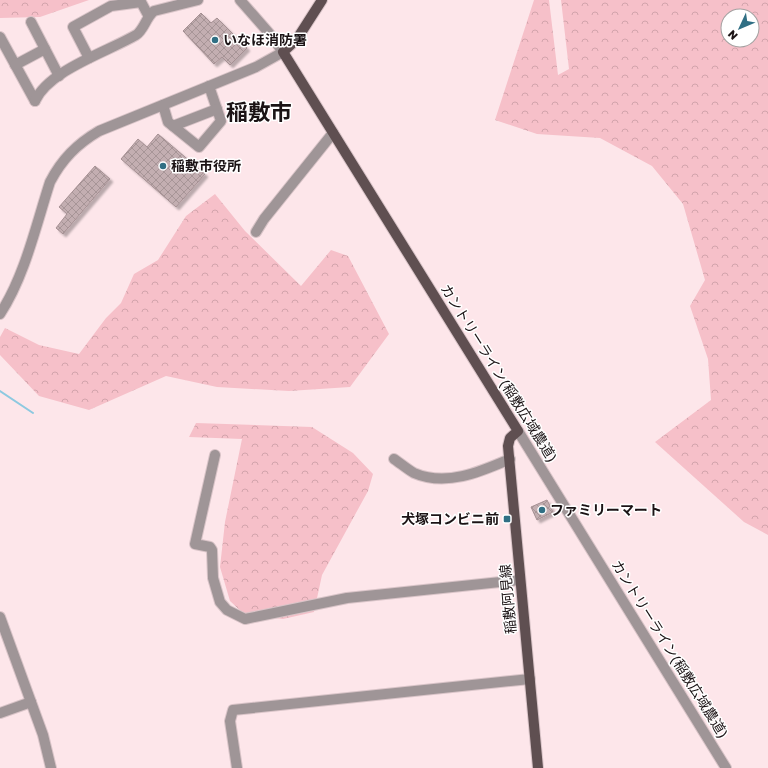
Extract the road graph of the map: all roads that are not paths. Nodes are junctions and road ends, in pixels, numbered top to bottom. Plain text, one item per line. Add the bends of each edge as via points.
1 (198, 0) edge
2 (240, 0) edge
3 (322, 0) edge
4 (148, 15) junction
5 (31, 22) dead end
6 (0, 37) edge
7 (45, 49) junction
8 (283, 52) junction
9 (89, 58) junction
10 (15, 65) junction
11 (59, 76) junction
12 (209, 86) junction
13 (163, 105) junction
14 (217, 109) junction
15 (173, 126) junction
16 (333, 133) junction
17 (256, 232) dead end
18 (0, 314) edge
19 (518, 431) junction
20 (215, 455) dead end
21 (394, 458) dead end
22 (510, 459) junction
23 (520, 580) junction
24 (0, 617) edge
25 (530, 679) junction
26 (31, 702) junction
27 (0, 713) edge
28 (52, 768) edge
29 (237, 768) edge
30 (538, 768) edge
31 (726, 768) edge

1 - 4 street via 154,11
2 - 8 street, カントリーライン(稲敷広域農道)
3 - 8 main road via 297,39
4 - 9 street via 138,34
4 - 9 street via 141,2 111,6 73,27
5 - 7 street
6 - 10 street
7 - 10 street
7 - 11 street
8 - 12 street via 256,67
8 - 16 main road, カントリーライン(稲敷広域農道)
9 - 11 street
10 - 11 street via 35,101 38,94
12 - 13 street
12 - 14 street
13 - 15 street via 168,122
13 - 18 street via 88,138 65,157 50,182 20,274
14 - 15 street
14 - 15 street via 221,121 199,147
16 - 17 street
16 - 19 main road, カントリーライン(稲敷広域農道)
19 - 22 main road, 稲敷阿見線 via 508,441
19 - 31 street, カントリーライン(稲敷広域農道)
20 - 23 street via 196,544 210,547 212,550 213,578 220,602 227,610 245,618 347,598
21 - 22 street via 412,472 436,479 479,473
22 - 23 main road, 稲敷阿見線
23 - 25 main road, 稲敷阿見線
24 - 26 street
25 - 29 street via 233,710 230,721
25 - 30 main road, 稲敷阿見線
26 - 27 street
26 - 28 street

